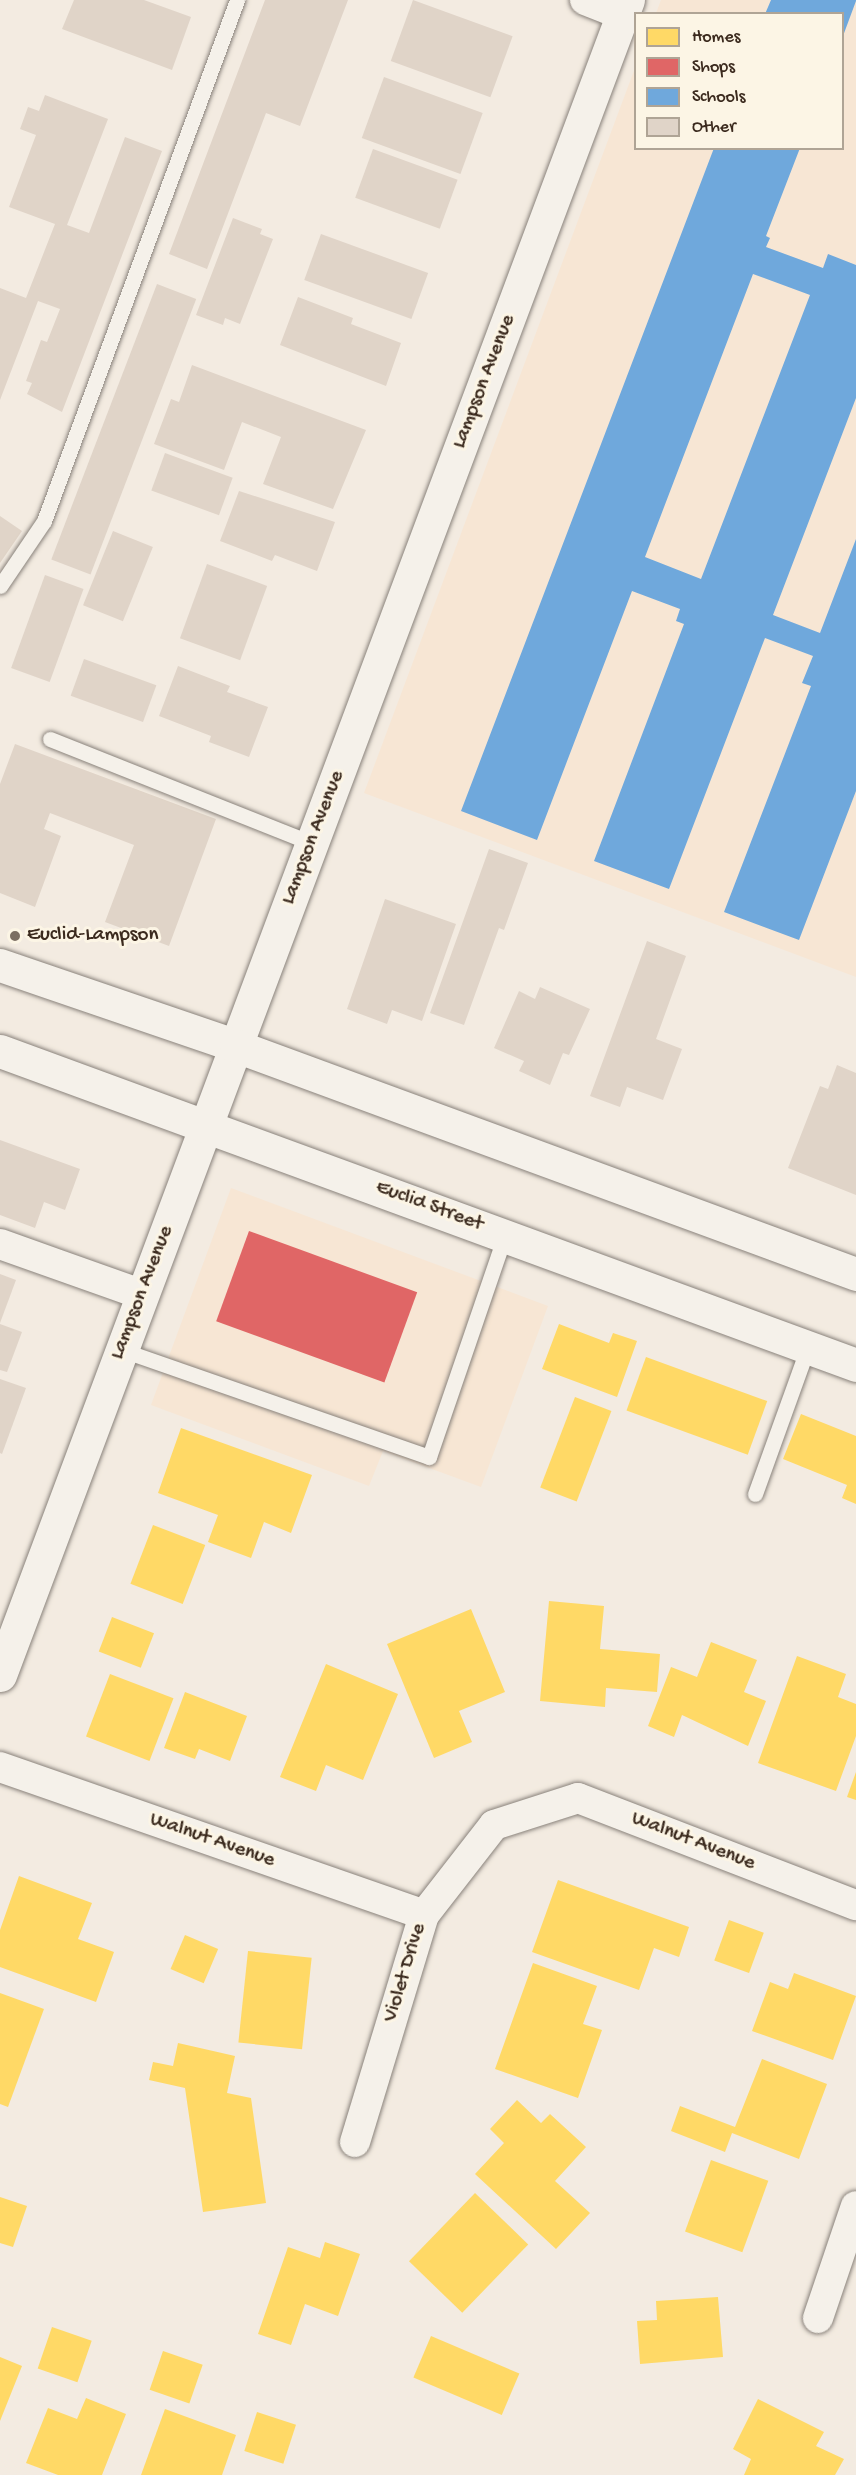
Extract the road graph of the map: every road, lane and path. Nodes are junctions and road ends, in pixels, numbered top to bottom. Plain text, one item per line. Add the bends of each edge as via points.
1 (237, 0) edge
2 (585, 0) edge
3 (626, 7) edge
4 (0, 586) edge
5 (50, 739) dead end
6 (312, 843) junction
7 (0, 965) edge
8 (236, 1046) junction
9 (0, 1051) edge
10 (206, 1125) junction
11 (505, 1235) junction
12 (0, 1244) edge
13 (856, 1274) edge
14 (143, 1295) junction
15 (808, 1347) junction
16 (122, 1350) junction
17 (856, 1365) edge
18 (755, 1494) dead end
19 (0, 1675) edge
20 (0, 1767) edge
21 (494, 1825) joint
22 (856, 1905) edge
23 (423, 1915) junction
24 (356, 2142) dead end
25 (856, 2206) edge
26 (819, 2318) dead end

1 - 4 lane via 44,521
2 - 3 street
3 - 6 main road, Lampson Avenue
5 - 6 lane
6 - 8 main road, Lampson Avenue
7 - 8 main road
8 - 10 main road, Lampson Avenue
8 - 13 main road
9 - 10 main road, Euclid Street
10 - 11 main road, Euclid Street
10 - 14 main road, Lampson Avenue
11 - 15 main road, Euclid Street
11 - 16 lane via 429,1457
12 - 14 street
14 - 16 main road, Lampson Avenue
15 - 17 main road, Euclid Street
15 - 18 lane
16 - 19 main road, Lampson Avenue
20 - 23 street, Walnut Avenue
21 - 22 street, Walnut Avenue via 578,1798
21 - 23 street, Violet Drive
23 - 24 street, Violet Drive
25 - 26 street

